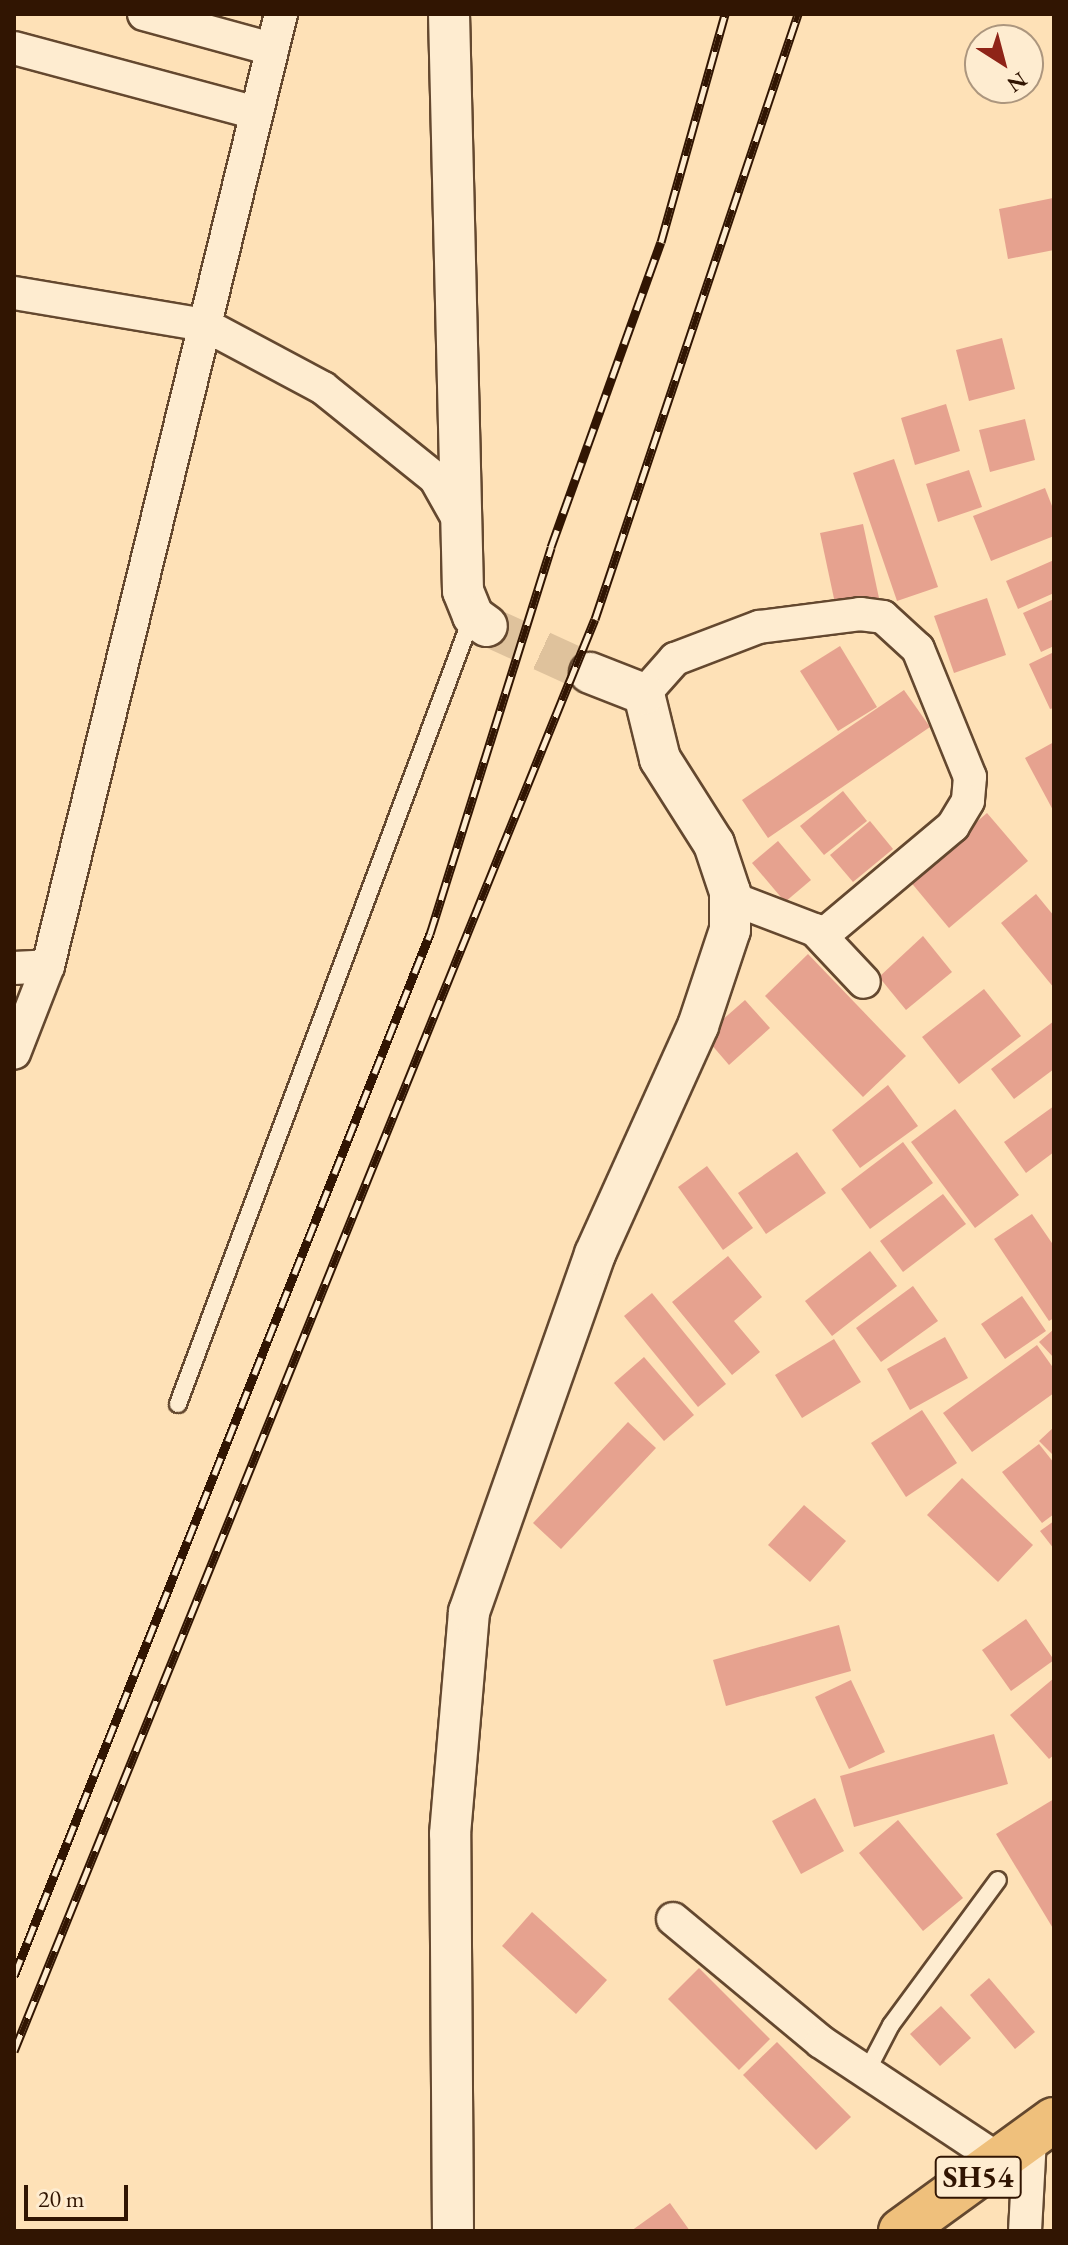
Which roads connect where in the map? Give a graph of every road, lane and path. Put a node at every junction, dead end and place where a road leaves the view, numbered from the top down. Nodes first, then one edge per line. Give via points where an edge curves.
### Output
1 (144, 14) edge
2 (281, 14) edge
3 (449, 14) edge
4 (14, 48) edge
5 (272, 49) junction
6 (256, 113) junction
7 (14, 293) edge
8 (205, 325) junction
9 (462, 526) junction
10 (480, 621) joint
11 (590, 673) tunnel mouth
12 (644, 694) junction
13 (731, 898) junction
14 (822, 936) junction
15 (48, 966) junction
16 (14, 968) edge
17 (864, 982) dead end
18 (14, 1053) edge
19 (178, 1404) dead end
20 (998, 1880) dead end
21 (673, 1919) dead end
22 (866, 2073) junction
23 (1028, 2140) edge
24 (453, 2231) edge
25 (901, 2231) edge
26 (1025, 2231) edge

1 - 5 street
2 - 5 street
3 - 9 street
4 - 6 street
5 - 6 street
6 - 8 street
7 - 8 street
8 - 9 street via 323,388 435,478
8 - 15 street
9 - 10 street via 463,591
10 - 19 lane
11 - 12 street
12 - 13 street via 660,759 714,844
12 - 14 street via 675,659 713,640 759,627 860,614 883,617 918,649 970,777 968,801 953,826
13 - 14 street via 801,922
13 - 24 street via 730,930 698,1026 595,1254 469,1612 450,1834
14 - 17 street
15 - 16 street
15 - 18 street
20 - 22 lane via 891,2025
21 - 22 street
22 - 23 street
23 - 25 main road, SH54
23 - 26 street

